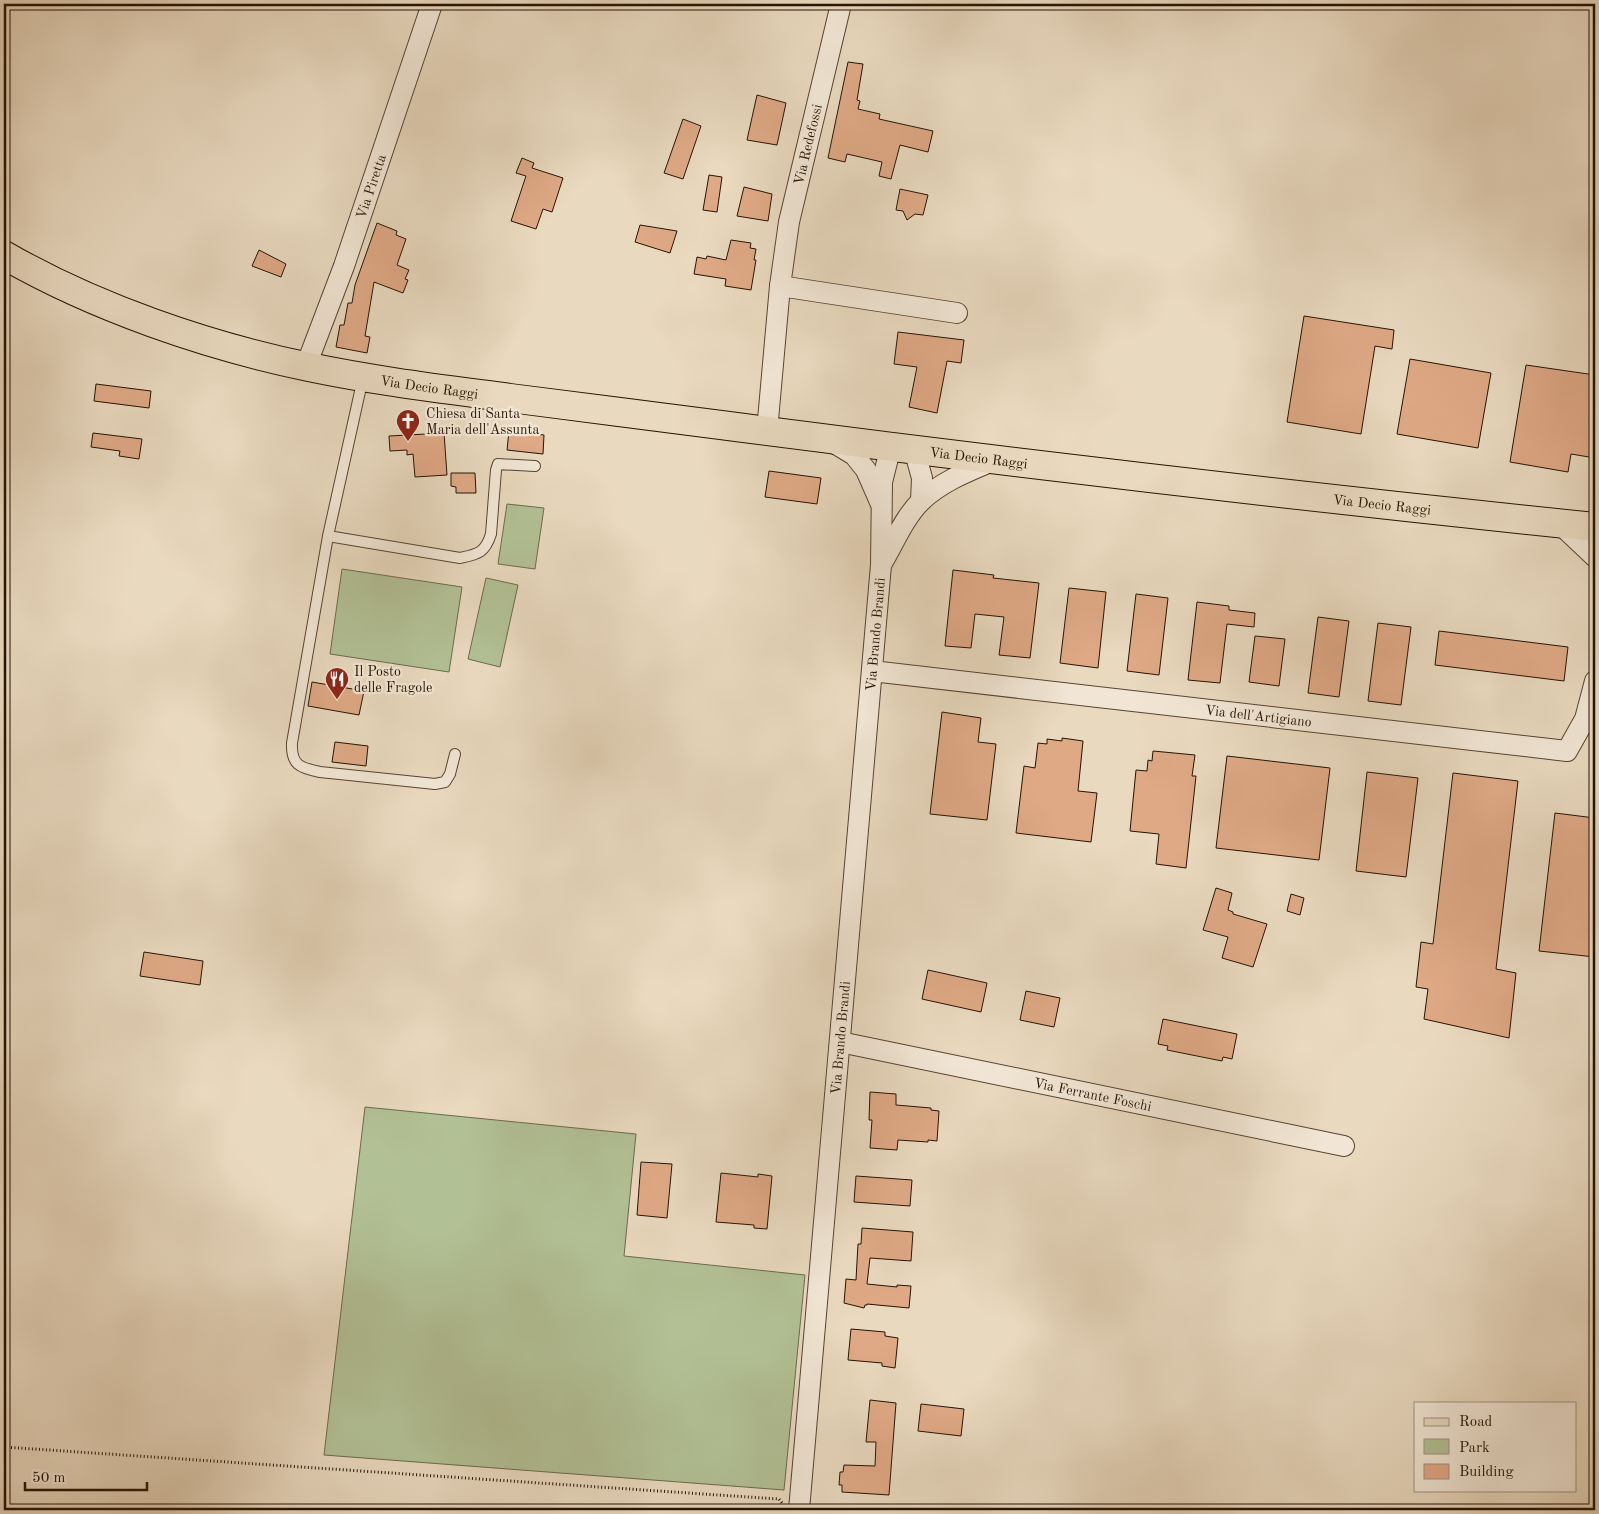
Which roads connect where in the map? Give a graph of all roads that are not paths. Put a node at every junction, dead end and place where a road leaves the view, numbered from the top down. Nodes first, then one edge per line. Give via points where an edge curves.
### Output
1 (432, 4) edge
2 (841, 4) edge
3 (4, 255) edge
4 (780, 286) junction
5 (957, 313) dead end
6 (306, 366) junction
7 (363, 377) junction
8 (767, 431) junction
9 (827, 438) junction
10 (903, 448) junction
11 (997, 459) junction
12 (535, 466) dead end
13 (921, 501) junction
14 (881, 505) junction
15 (1559, 523) junction
16 (1595, 527) edge
17 (328, 536) junction
18 (1595, 557) edge
19 (881, 565) junction
20 (872, 671) junction
21 (1595, 681) edge
22 (455, 754) dead end
23 (840, 1042) junction
24 (1344, 1146) dead end
25 (791, 1508) edge

1 - 6 street, Via Piretta via 344,266
2 - 4 street, Via Redefossi via 791,212
3 - 6 main road, Via Decio Raggi via 120,310 181,332
4 - 5 street
4 - 8 street, Via Redefossi
6 - 7 main road, Via Decio Raggi
7 - 8 main road, Via Decio Raggi
7 - 17 lane, Via Decio Raggi
8 - 9 main road, Via Decio Raggi
9 - 10 main road, Via Decio Raggi
9 - 14 street, Via Brando Brandi via 854,456 866,470
10 - 11 main road, Via Decio Raggi
10 - 13 street via 922,478
10 - 14 street, Via Brando Brandi via 884,470
11 - 13 street, Via Brando Brandi via 948,481
11 - 15 main road, Via Decio Raggi
12 - 17 lane via 498,464 488,544 475,555 460,558
13 - 19 street, Via Brando Brandi
14 - 19 street, Via Brando Brandi
15 - 16 main road, Via Decio Raggi
15 - 18 street
17 - 22 lane, Via Decio Raggi via 292,743 295,763 320,772 435,784 445,782
19 - 20 street, Via Brando Brandi
20 - 21 street, Via dell'Artigiano via 1567,751 1585,719
20 - 23 street, Via Brando Brandi
23 - 24 street, Via Ferrante Foschi
23 - 25 street, Via Brando Brandi

